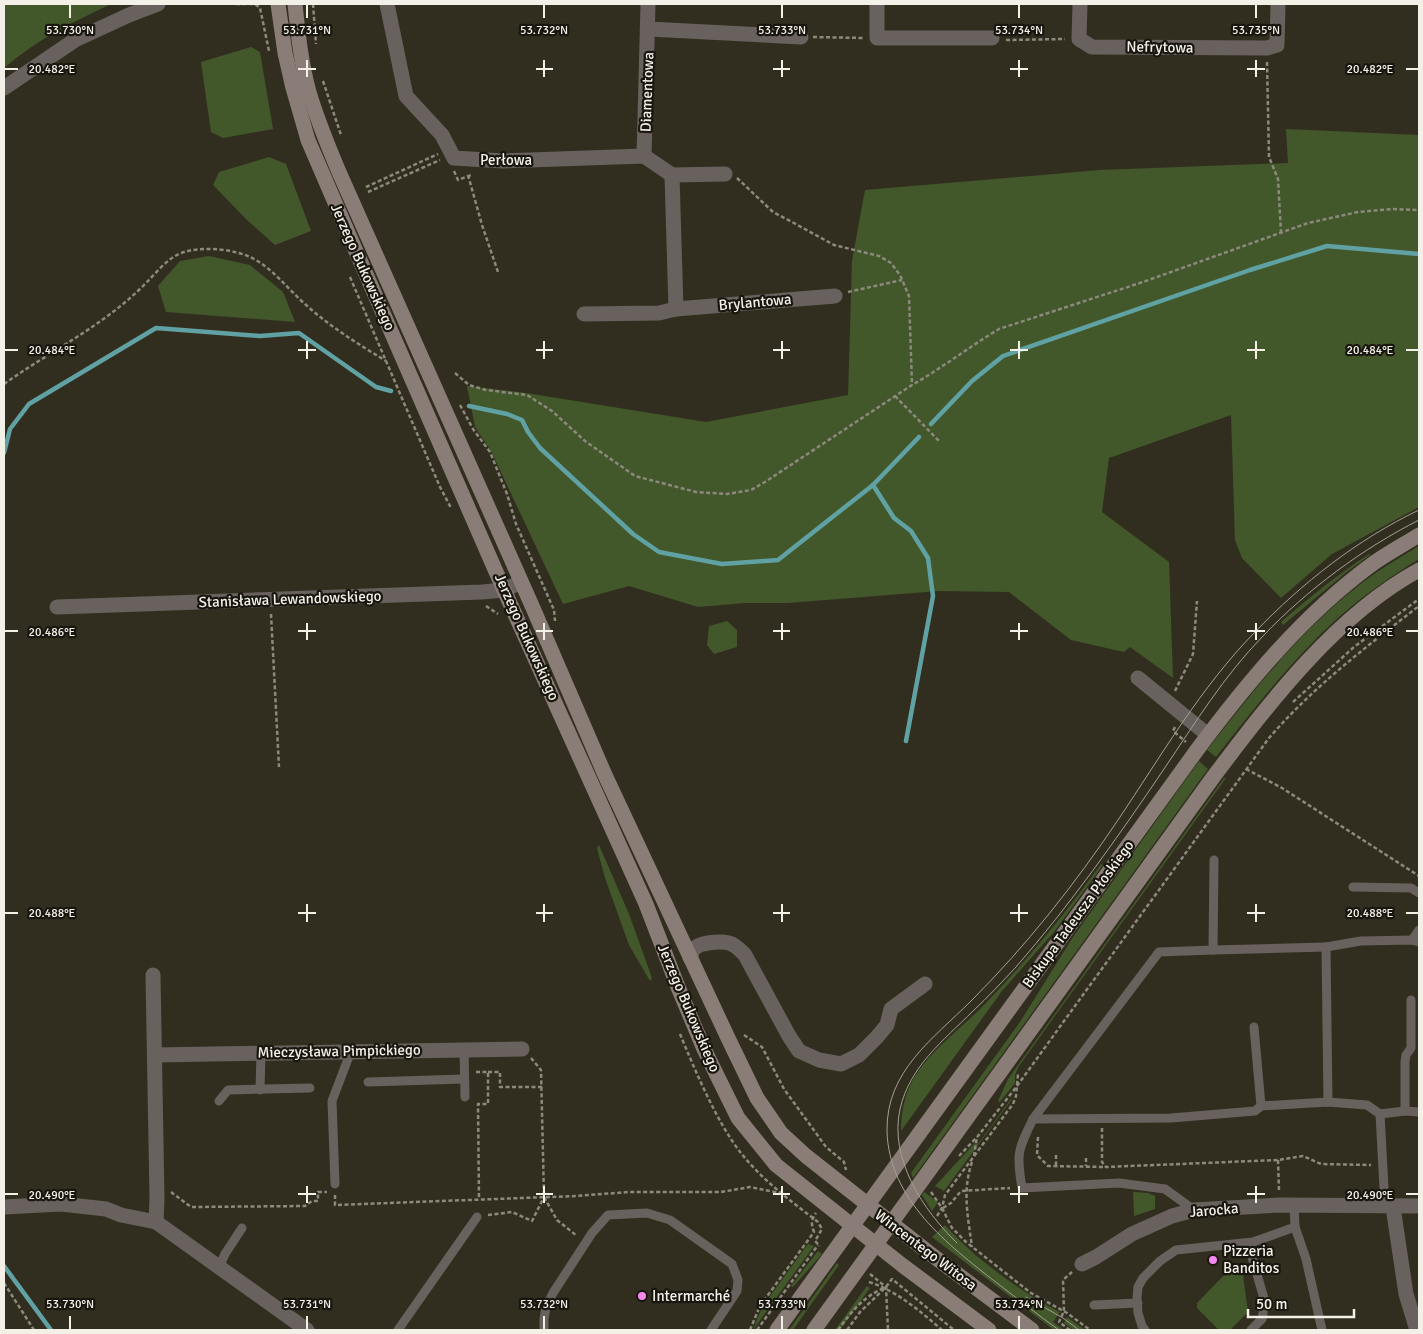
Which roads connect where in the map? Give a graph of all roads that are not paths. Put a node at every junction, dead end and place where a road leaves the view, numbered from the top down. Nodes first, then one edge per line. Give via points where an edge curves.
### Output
1 (158, 4) edge
2 (278, 4) edge
3 (295, 4) edge
4 (387, 4) edge
5 (648, 4) edge
6 (877, 4) edge
7 (1080, 4) edge
8 (1278, 4) edge
9 (649, 29) junction
10 (801, 37) road end
11 (992, 38) road end
12 (4, 88) edge
13 (644, 156) junction
14 (725, 174) road end
15 (672, 175) junction
16 (834, 296) road end
17 (676, 309) junction
18 (584, 314) dead end
19 (1419, 535) edge
20 (1419, 570) edge
21 (521, 582) junction
22 (504, 590) junction
23 (57, 607) dead end
24 (1138, 678) dead end
25 (1208, 736) junction
26 (1214, 860) dead end
27 (1354, 887) dead end
28 (1419, 893) edge
29 (1419, 930) edge
30 (1416, 941) edge
31 (1326, 947) junction
32 (1213, 950) junction
33 (690, 958) junction
34 (152, 975) dead end
35 (925, 984) dead end
36 (1411, 1000) dead end
37 (1254, 1027) dead end
38 (1415, 1046) edge
39 (464, 1049) junction
40 (522, 1049) road end
41 (351, 1051) junction
42 (261, 1053) junction
43 (155, 1055) junction
44 (464, 1076) junction
45 (368, 1082) dead end
46 (310, 1088) dead end
47 (260, 1090) junction
48 (465, 1097) dead end
49 (219, 1101) dead end
50 (1328, 1102) junction
51 (1261, 1106) junction
52 (1405, 1111) junction
53 (1419, 1112) edge
54 (1380, 1114) junction
55 (1036, 1119) junction
56 (334, 1184) dead end
57 (868, 1205) junction
58 (1294, 1205) junction
59 (1419, 1206) edge
60 (4, 1207) edge
61 (1389, 1207) junction
62 (1194, 1210) junction
63 (477, 1217) road end
64 (156, 1222) junction
65 (891, 1223) junction
66 (853, 1225) junction
67 (1295, 1227) junction
68 (242, 1228) dead end
69 (1248, 1242) junction
70 (876, 1244) junction
71 (1082, 1264) road end
72 (219, 1267) junction
73 (1138, 1304) junction
74 (1094, 1305) dead end
75 (307, 1330) edge
76 (398, 1330) edge
77 (544, 1330) edge
78 (711, 1330) edge
79 (777, 1330) edge
80 (814, 1330) edge
81 (989, 1330) edge
82 (1032, 1330) edge
83 (1145, 1330) edge
84 (1251, 1330) edge
85 (1322, 1330) edge
86 (1418, 1330) edge

1 - 12 street via 75,40
2 - 22 street, Jerzego Bukowskiego via 285,53 308,140
3 - 21 street, Jerzego Bukowskiego via 309,92 321,129
4 - 13 street, Perłowa via 406,96 442,135 454,158 503,160
5 - 9 street, Diamentowa
6 - 11 street via 877,38
7 - 8 street, Nefrytowa via 1079,39 1092,47 1272,47
9 - 10 street
9 - 13 street, Diamentowa
13 - 15 street
14 - 15 street
15 - 17 street
16 - 17 street, Brylantowa
17 - 18 street, Brylantowa via 659,313
19 - 25 street, Biskupa Tadeusza Płoskiego via 1372,564 1310,616 1256,674
20 - 65 street, Biskupa Tadeusza Płoskiego via 1380,595 1343,626 1279,692 1214,776
21 - 22 street, Stanisława Lewandowskiego
21 - 33 street, Jerzego Bukowskiego via 605,775
22 - 23 street, Stanisława Lewandowskiego
22 - 66 street, Jerzego Bukowskiego via 646,904 704,1049 738,1118 776,1165
24 - 25 street
25 - 57 street, Biskupa Tadeusza Płoskiego
26 - 32 lane
27 - 28 lane via 1411,888
29 - 30 lane
30 - 31 lane via 1361,941
31 - 32 lane
31 - 50 lane
32 - 55 lane via 1159,952
33 - 35 street via 696,948 715,942 737,947 762,975 799,1051 819,1060 841,1064 859,1055 878,1037 887,1025 892,1009
33 - 57 street, Jerzego Bukowskiego via 757,1098 781,1133
34 - 43 street
36 - 38 lane
37 - 51 lane
38 - 52 lane via 1404,1062
39 - 40 street, Mieczysława Pimpickiego
39 - 41 street, Mieczysława Pimpickiego
39 - 44 lane
41 - 42 street, Mieczysława Pimpickiego
41 - 56 lane via 332,1101
42 - 43 street, Mieczysława Pimpickiego
42 - 47 lane
43 - 64 street
44 - 45 lane
44 - 48 lane
46 - 47 lane
47 - 49 lane via 228,1090
50 - 51 lane
50 - 54 lane via 1366,1105
51 - 55 lane via 1255,1111 1172,1118
52 - 53 lane
52 - 54 lane
54 - 61 lane
55 - 62 lane via 1019,1146 1022,1188 1118,1183 1165,1189
57 - 65 street, Wincentego Witosa
57 - 66 street, Biskupa Tadeusza Płoskiego
58 - 61 street, Jarocka
58 - 62 street, Jarocka
58 - 67 lane
59 - 61 street, Jarocka
60 - 64 street via 70,1205 106,1209
61 - 86 street via 1406,1294
62 - 71 street, Jarocka via 1132,1234
63 - 76 lane
64 - 72 street
65 - 70 street, Biskupa Tadeusza Płoskiego
65 - 82 street, Wincentego Witosa
66 - 70 street, Wincentego Witosa
66 - 79 street, Biskupa Tadeusza Płoskiego
67 - 69 lane
67 - 85 lane via 1306,1259
68 - 72 lane
69 - 73 lane via 1176,1250 1143,1278 1138,1287
69 - 84 lane via 1265,1302 1262,1318
70 - 80 street, Biskupa Tadeusza Płoskiego
70 - 81 street, Wincentego Witosa
72 - 75 street
73 - 74 lane
73 - 83 lane
77 - 78 lane via 546,1307 553,1293 608,1215 647,1213 670,1220 732,1264 738,1290

